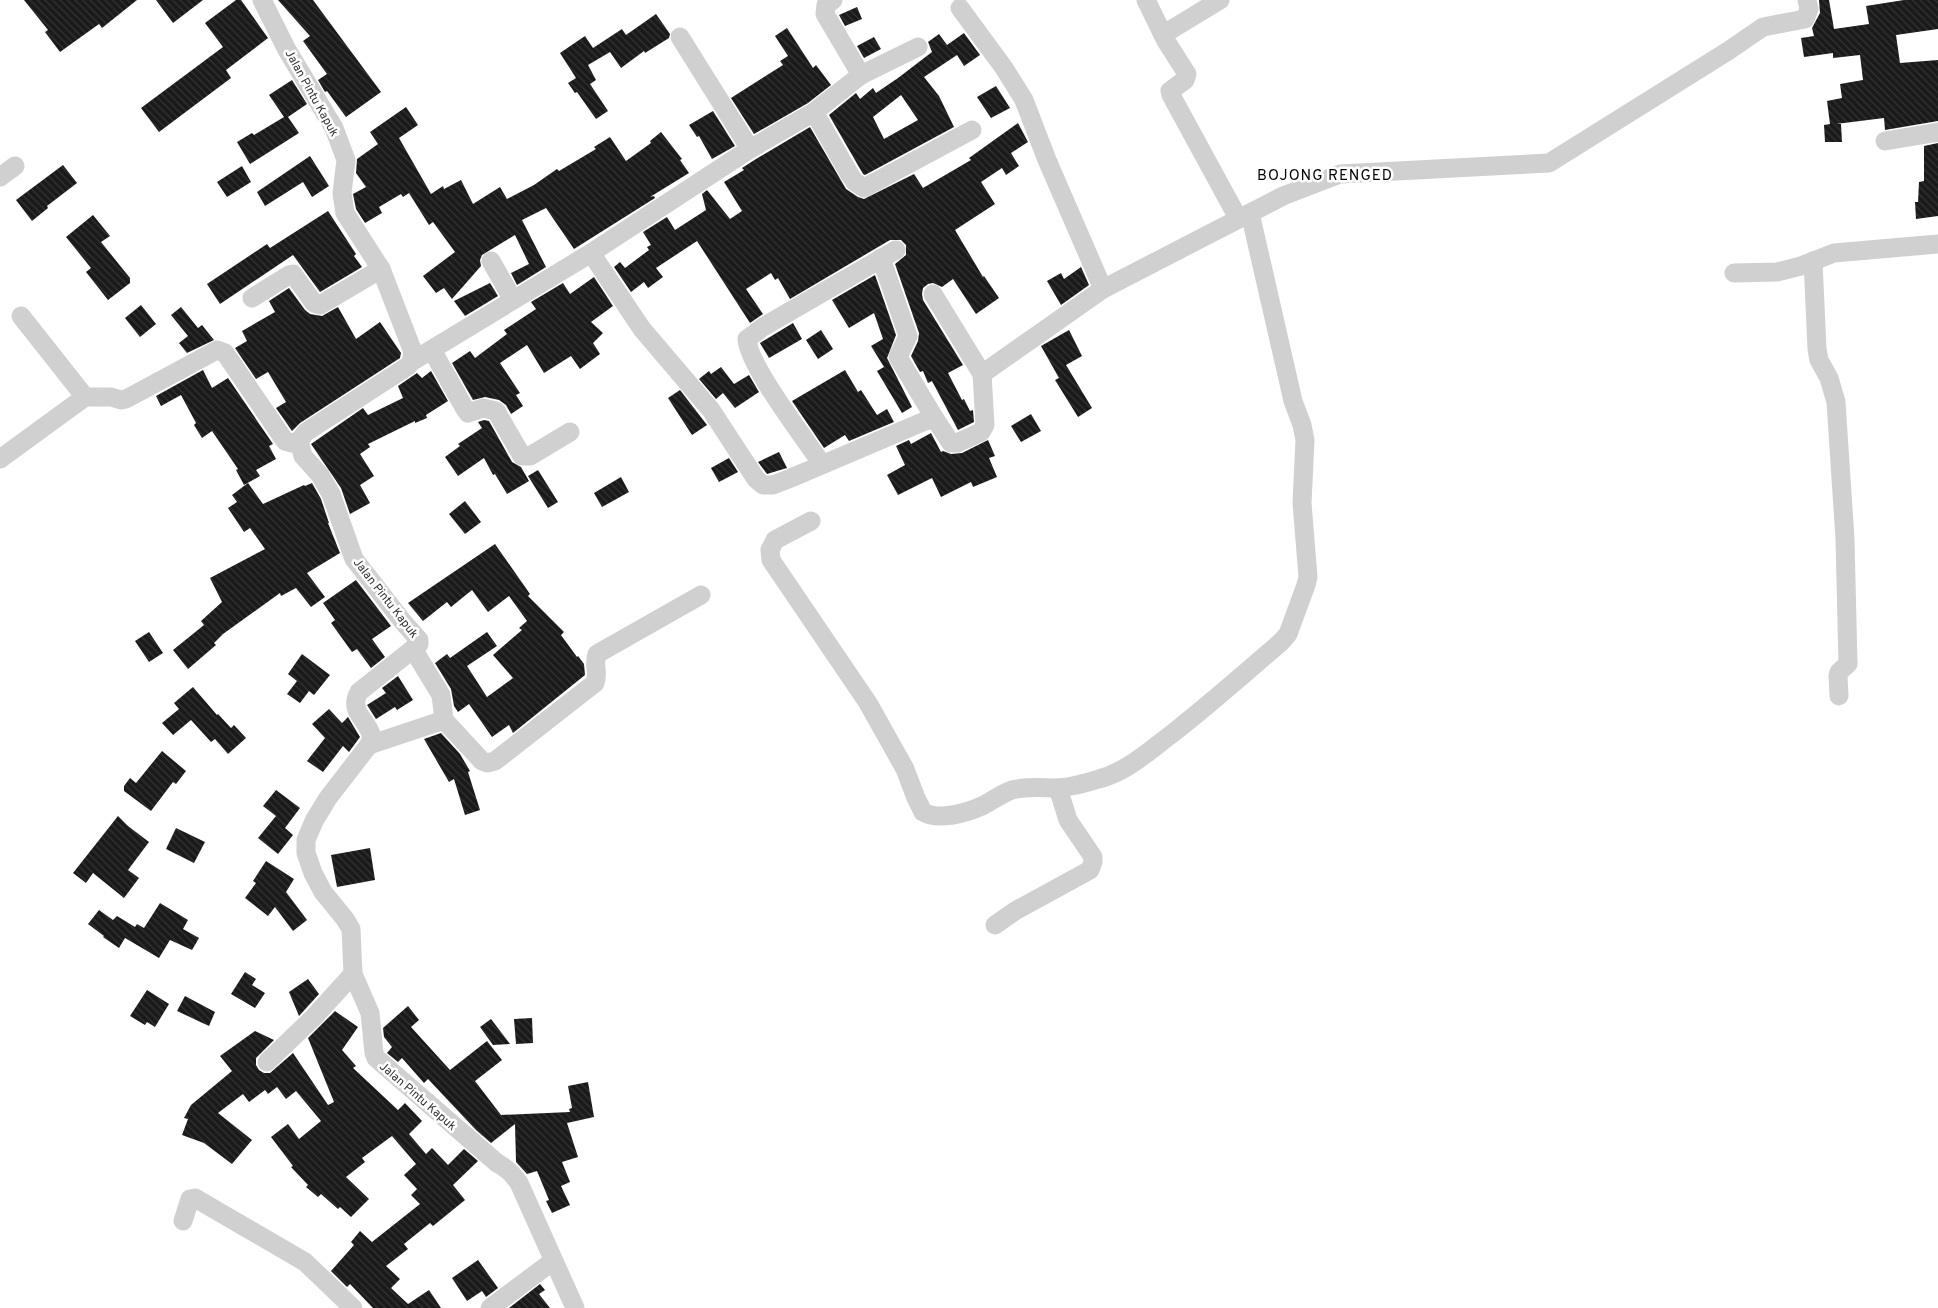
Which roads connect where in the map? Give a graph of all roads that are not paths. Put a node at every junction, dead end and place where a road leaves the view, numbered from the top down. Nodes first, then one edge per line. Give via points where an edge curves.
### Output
1 (262, 0) edge
2 (833, 0) edge
3 (1146, 0) edge
4 (1220, 0) edge
5 (1807, 0) edge
6 (960, 8) dead end
7 (1164, 34) junction
8 (680, 36) dead end
9 (918, 46) dead end
10 (861, 75) junction
11 (814, 112) junction
12 (972, 130) dead end
13 (1938, 132) edge
14 (1885, 141) dead end
15 (750, 148) junction
16 (1244, 215) junction
17 (1938, 244) edge
18 (590, 253) junction
19 (491, 260) dead end
20 (1814, 261) junction
21 (380, 269) junction
22 (1734, 273) dead end
23 (1103, 289) junction
24 (933, 294) dead end
25 (252, 298) dead end
26 (513, 300) junction
27 (21, 316) dead end
28 (432, 350) junction
29 (411, 362) junction
30 (982, 374) junction
31 (85, 397) junction
32 (935, 419) junction
33 (570, 432) dead end
34 (299, 441) junction
35 (0, 459) edge
36 (822, 464) junction
37 (811, 521) dead end
38 (701, 595) dead end
39 (413, 649) junction
40 (1839, 696) dead end
41 (444, 720) junction
42 (369, 745) junction
43 (1058, 788) junction
44 (994, 925) dead end
45 (353, 974) junction
46 (268, 1062) dead end
47 (183, 1221) dead end
48 (553, 1261) junction
49 (353, 1308) edge
50 (490, 1308) edge
51 (575, 1308) edge

1 - 21 street, Jalan Pintu Kapuk via 334,128 346,160 342,193 345,213
2 - 10 street via 826,5 826,14
3 - 7 street
4 - 7 street
5 - 16 street via 1805,19 1763,27 1548,164 1340,174 1298,189
6 - 23 street via 1024,100 1046,160
7 - 16 street via 1188,76 1170,91 1171,94
8 - 15 street
9 - 10 street
10 - 11 street
11 - 12 street via 850,175 864,188
11 - 15 street
13 - 14 street
15 - 18 street
16 - 23 street
16 - 43 street via 1305,440 1302,503 1306,586 1288,634 1197,714 1127,768 1100,779
17 - 20 street via 1834,252
18 - 26 street
18 - 36 street via 642,329 711,410 756,479 763,485 773,485
19 - 26 street
20 - 22 street via 1777,272
20 - 40 street via 1817,349 1836,402 1841,462 1848,664 1839,672
21 - 25 street via 320,305 314,303 296,276 291,274
21 - 29 street, Jalan Pintu Kapuk via 413,352
23 - 30 street
24 - 30 street
26 - 28 street
27 - 31 street
28 - 29 street
28 - 33 street via 468,413 483,408 496,411 522,456 530,456
29 - 34 street via 306,432
30 - 32 street via 986,417 981,432 951,443
31 - 34 street via 126,399 217,350 222,351 285,441
31 - 35 street
32 - 36 street
32 - 36 street via 898,357 908,336 888,254 747,339 764,378
34 - 39 street, Jalan Pintu Kapuk via 303,456 320,475 330,494 354,559 418,636 419,644
37 - 43 street via 775,540 770,550 771,560 868,703 905,769 923,812 951,814 984,805 998,795 1014,790
38 - 41 street via 597,654 594,662 598,676 595,683 495,761 487,763 482,760
39 - 41 street via 441,695
39 - 42 street, Jalan Pintu Kapuk via 359,692 355,700 372,737
41 - 42 street
42 - 45 street, Jalan Pintu Kapuk via 328,798 306,840 306,853 323,892 351,929
43 - 44 street via 1068,820 1093,857 1093,866
45 - 46 street
45 - 48 street, Jalan Pintu Kapuk via 370,1013 378,1062 514,1175
47 - 49 street via 190,1199 195,1198 305,1262
48 - 50 street
48 - 51 street, Jalan Pintu Kapuk

